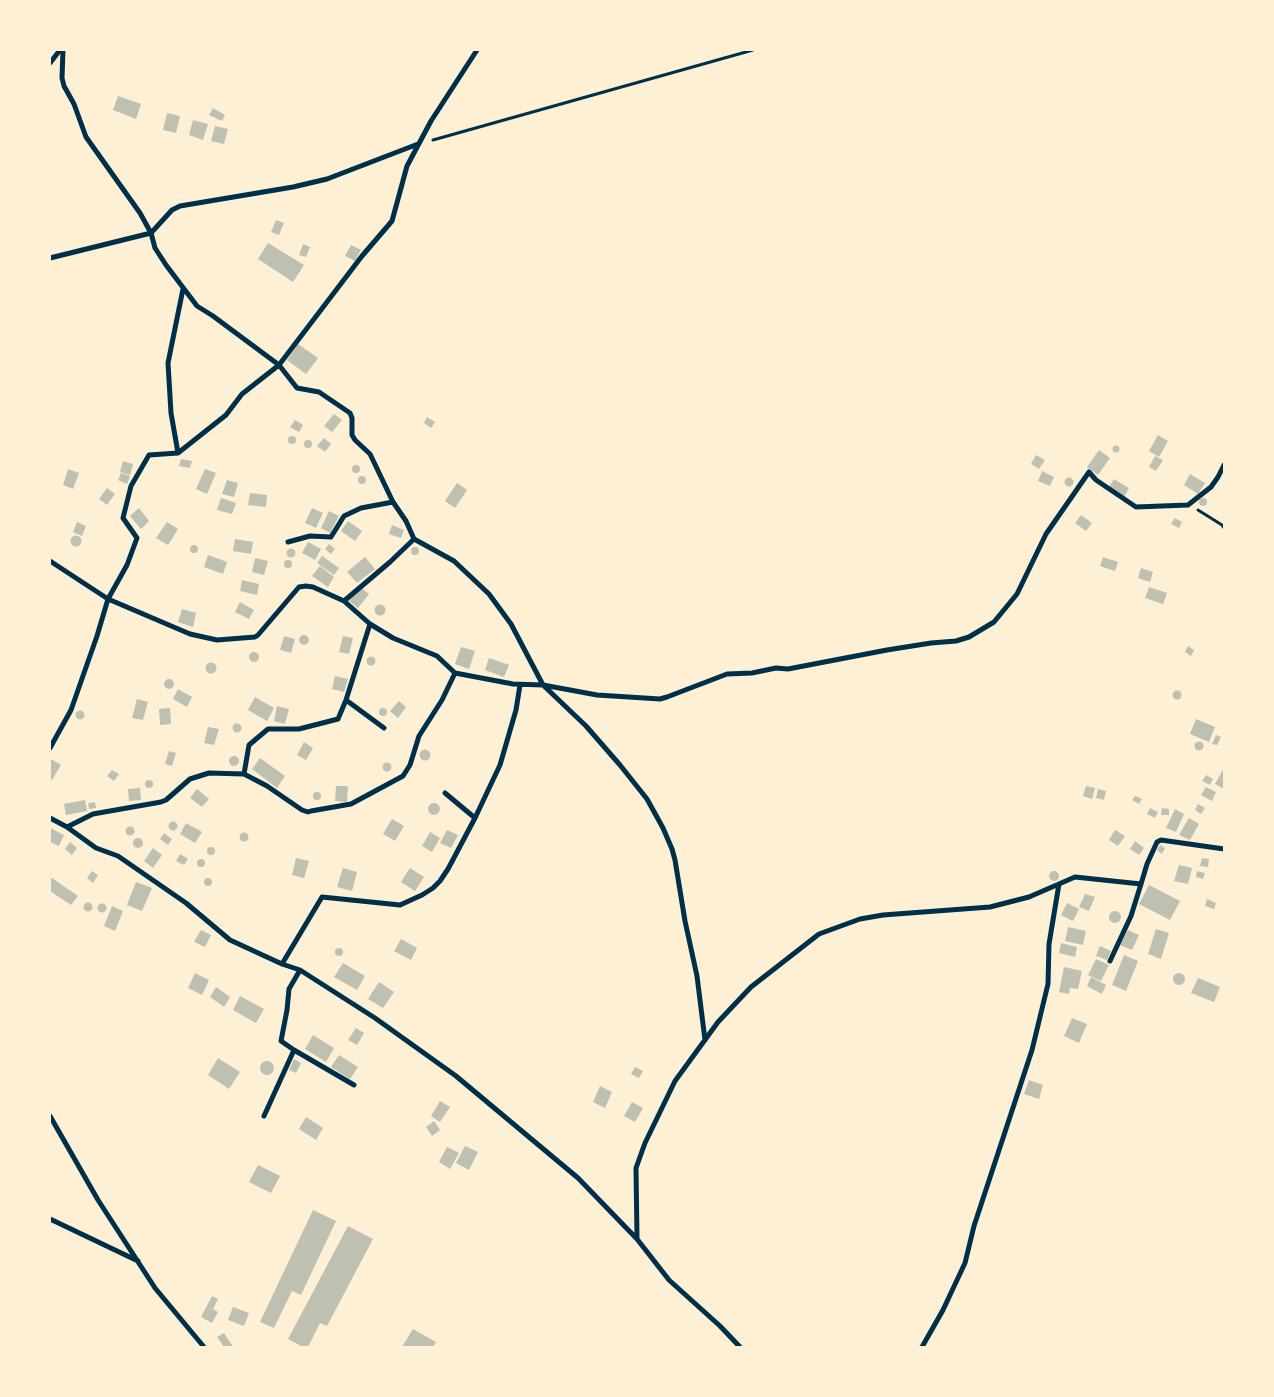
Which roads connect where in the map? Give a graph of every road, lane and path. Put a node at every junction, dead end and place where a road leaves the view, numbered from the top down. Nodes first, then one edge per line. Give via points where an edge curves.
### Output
1 (62, 50) edge
2 (477, 50) edge
3 (753, 50) edge
4 (50, 63) edge
5 (419, 144) junction
6 (151, 233) junction
7 (50, 258) edge
8 (184, 289) junction
9 (279, 365) junction
10 (178, 453) junction
11 (1224, 465) edge
12 (393, 502) junction
13 (1188, 504) junction
14 (1224, 528) edge
15 (414, 539) junction
16 (288, 542) dead end
17 (50, 561) edge
18 (108, 599) junction
19 (344, 601) junction
20 (370, 624) junction
21 (455, 673) junction
22 (520, 684) junction
23 (543, 686) junction
24 (346, 700) junction
25 (384, 728) dead end
26 (50, 748) edge
27 (244, 774) junction
28 (445, 793) dead end
29 (50, 818) edge
30 (475, 818) junction
31 (67, 827) junction
32 (1224, 849) edge
33 (1059, 884) junction
34 (1141, 884) junction
35 (1110, 961) dead end
36 (282, 964) junction
37 (300, 970) junction
38 (705, 1040) junction
39 (294, 1050) junction
40 (354, 1085) dead end
41 (50, 1116) edge
42 (264, 1116) dead end
43 (50, 1220) edge
44 (637, 1239) junction
45 (138, 1261) junction
46 (204, 1347) edge
47 (740, 1347) edge
48 (922, 1347) edge

1 - 4 street
1 - 6 street via 64,86 86,137
2 - 5 street
3 - 5 path
5 - 6 street via 327,179 180,206 172,210
5 - 9 street via 406,166 390,224
6 - 7 street
6 - 8 street via 155,248
8 - 9 street via 197,306
8 - 10 street via 168,363 171,413
9 - 10 street via 242,394 226,415
9 - 12 street via 297,388 319,392 350,413 352,435 370,454
10 - 18 street via 149,455 132,486 123,518 136,538 127,565
11 - 13 street via 1211,486
12 - 15 street
12 - 16 street via 361,508 344,516 331,536 310,536
13 - 14 path
13 - 23 street via 1136,507 1089,472 1046,534 1017,594 1001,615 989,626 956,641 788,669 727,674 667,698 597,695
15 - 19 street
15 - 23 street via 454,561 489,594 510,624
17 - 18 street
18 - 19 street via 187,634 221,640 258,635 299,587 313,587
18 - 26 street via 71,710
19 - 20 street
20 - 21 street via 392,638 437,656
20 - 24 street
21 - 22 street
21 - 27 street via 419,736 403,776 351,804 308,812
22 - 23 street
22 - 30 street via 500,765
23 - 38 street via 586,726 620,765 647,799 663,828 675,860 697,976
24 - 25 street
24 - 27 street via 338,719 299,729 268,729 249,745
27 - 31 street via 209,773 190,779 161,802 93,814
28 - 30 street
29 - 31 street
30 - 36 street via 448,869 433,888 400,904 322,897
31 - 36 street via 96,848 118,856 186,903 230,940
32 - 34 street via 1160,840
33 - 34 street via 1075,877
33 - 38 street via 1029,897 990,906 883,915 823,932 754,983
33 - 48 street via 1049,944 1048,984 1032,1050 974,1226 965,1263
34 - 35 street
36 - 37 street
37 - 39 street via 288,989 281,1041
37 - 44 street via 376,1018 456,1076 578,1178
38 - 44 street via 675,1081 636,1168
39 - 40 street
39 - 42 street
41 - 45 street via 98,1200
43 - 45 street
44 - 47 street via 669,1280
45 - 46 street via 155,1288

